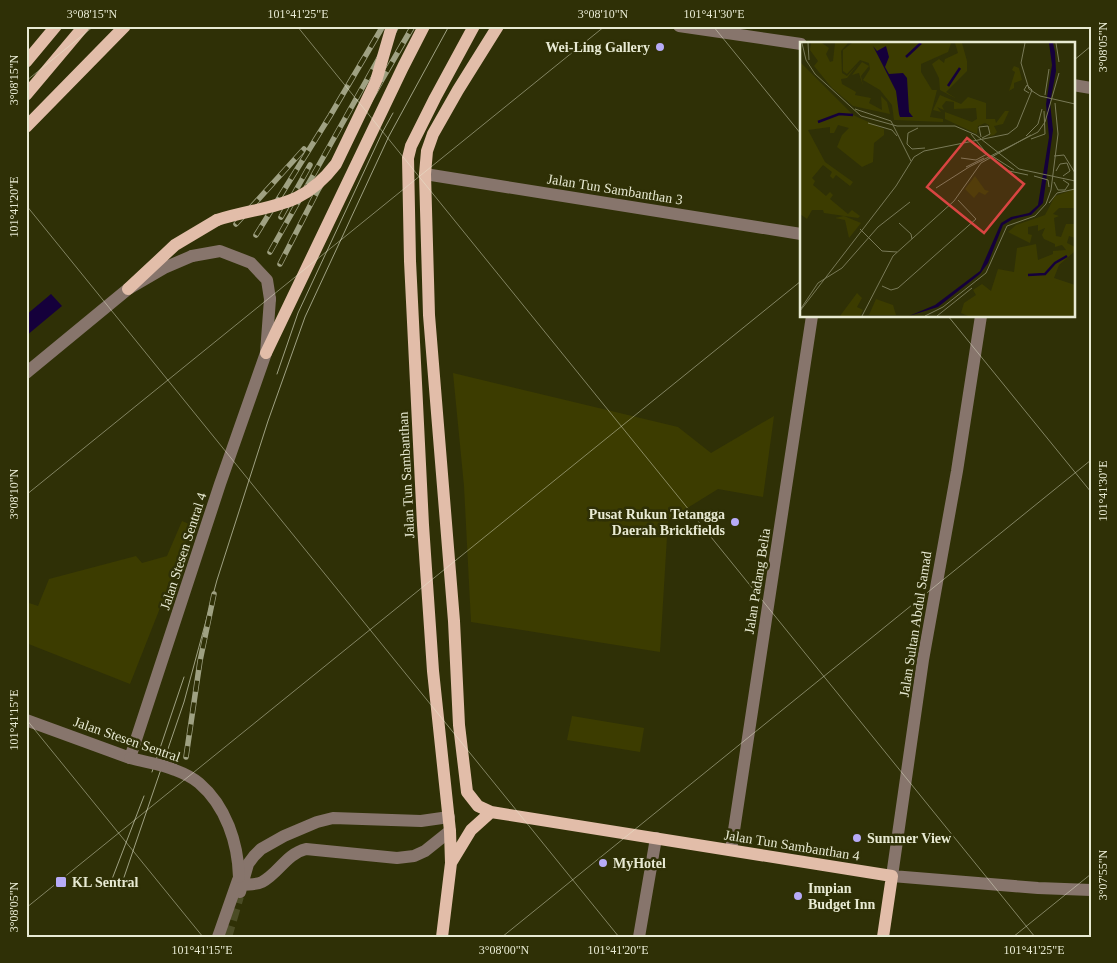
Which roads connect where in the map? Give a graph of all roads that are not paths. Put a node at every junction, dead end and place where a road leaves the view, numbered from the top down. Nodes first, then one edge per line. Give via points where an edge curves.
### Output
1 (56, 26) edge
2 (84, 26) edge
3 (125, 26) edge
4 (392, 26) edge
5 (424, 26) edge
6 (474, 26) edge
7 (498, 26) edge
8 (679, 26) edge
9 (800, 44) edge
10 (26, 62) edge
11 (1074, 85) edge
12 (1091, 88) edge
13 (26, 95) edge
14 (26, 127) edge
15 (425, 174) junction
16 (800, 234) edge
17 (128, 289) junction
18 (812, 318) edge
19 (981, 318) edge
20 (266, 353) junction
21 (26, 373) edge
22 (26, 720) edge
23 (130, 758) junction
24 (491, 812) junction
25 (449, 818) junction
26 (450, 831) junction
27 (656, 838) junction
28 (731, 850) junction
29 (451, 863) junction
30 (892, 876) junction
31 (240, 884) junction
32 (1091, 890) edge
33 (218, 937) edge
34 (442, 937) edge
35 (639, 937) edge
36 (883, 937) edge

1 - 10 main road
2 - 13 main road
3 - 14 main road
4 - 17 main road, bridge via 376,81 328,175 303,195 284,204 217,220 190,234
5 - 20 main road
6 - 25 main road, Jalan Tun Sambanthan via 434,98 408,158 423,525 433,671
7 - 15 main road via 433,134 426,156
8 - 9 street
11 - 12 street
15 - 16 street, Jalan Tun Sambanthan 3
15 - 24 main road via 428,315 460,733 467,792 478,806
17 - 20 street, Jalan Stesen Sentral 4, bridge via 192,256 220,251 250,263 267,280 270,299
17 - 21 street
18 - 28 street, Jalan Padang Belia
19 - 30 street, Jalan Sultan Abdul Samad via 923,660
20 - 23 street, Jalan Stesen Sentral 4
22 - 23 street, Jalan Stesen Sentral
23 - 31 street, Jalan Stesen Sentral, bridge via 173,769 198,782 217,804 229,825 238,857
24 - 27 main road, Jalan Tun Sambanthan 4
24 - 29 main road via 471,830
25 - 26 main road, Jalan Tun Sambanthan
25 - 31 street via 421,821 325,819 302,827 261,849 248,864
26 - 29 main road, Jalan Tun Sambanthan
26 - 31 street via 424,852 397,858 306,849 290,855 263,881
27 - 28 main road, Jalan Tun Sambanthan 4
27 - 35 street
28 - 30 main road, Jalan Tun Sambanthan 4
29 - 34 main road, Jalan Tun Sambanthan
30 - 32 street, Jalan Tun Sambanthan 4
30 - 36 main road, Jalan Sultan Abdul Samad
31 - 33 street, Jalan Stesen Sentral

